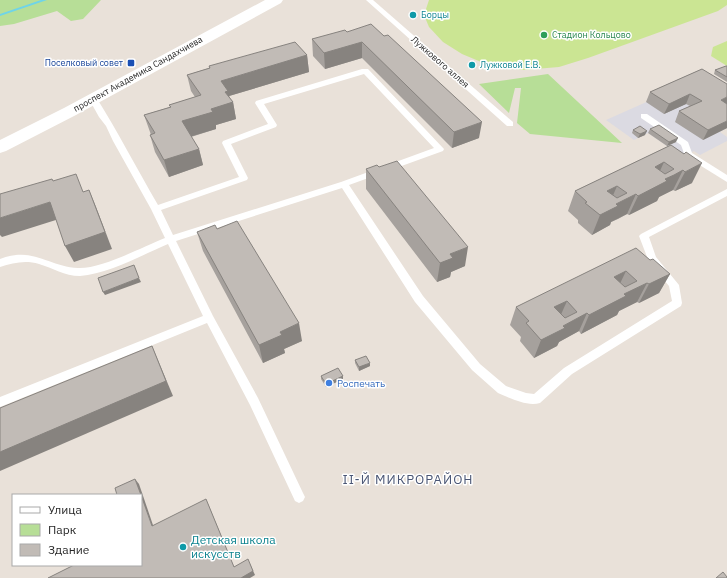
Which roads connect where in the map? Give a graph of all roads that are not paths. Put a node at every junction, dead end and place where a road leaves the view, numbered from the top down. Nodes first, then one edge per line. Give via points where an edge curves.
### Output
1 (276, 0) edge
2 (369, 0) edge
3 (92, 99) junction
4 (644, 116) dead end
5 (510, 124) dead end
6 (0, 147) edge
7 (727, 180) edge
8 (344, 184) junction
9 (727, 192) edge
10 (156, 209) junction
11 (171, 239) junction
12 (0, 263) edge
13 (209, 318) junction
14 (0, 402) edge
15 (299, 497) dead end

1 - 3 main road, проспект Академика Сандахчиева
2 - 5 lane, Лужкового аллея
3 - 6 main road, проспект Академика Сандахчиева
3 - 10 lane via 110,125
4 - 7 lane via 685,144 688,154
8 - 9 lane via 419,298 476,367 502,390 536,399 568,371 677,303 674,285 652,259 644,236
8 - 10 lane via 440,149 365,71 259,104 273,126 226,143 244,178
8 - 11 lane
10 - 11 lane
11 - 12 lane via 104,267 80,272 66,271 31,259 10,259
11 - 13 lane
13 - 14 lane
13 - 15 lane via 254,402

